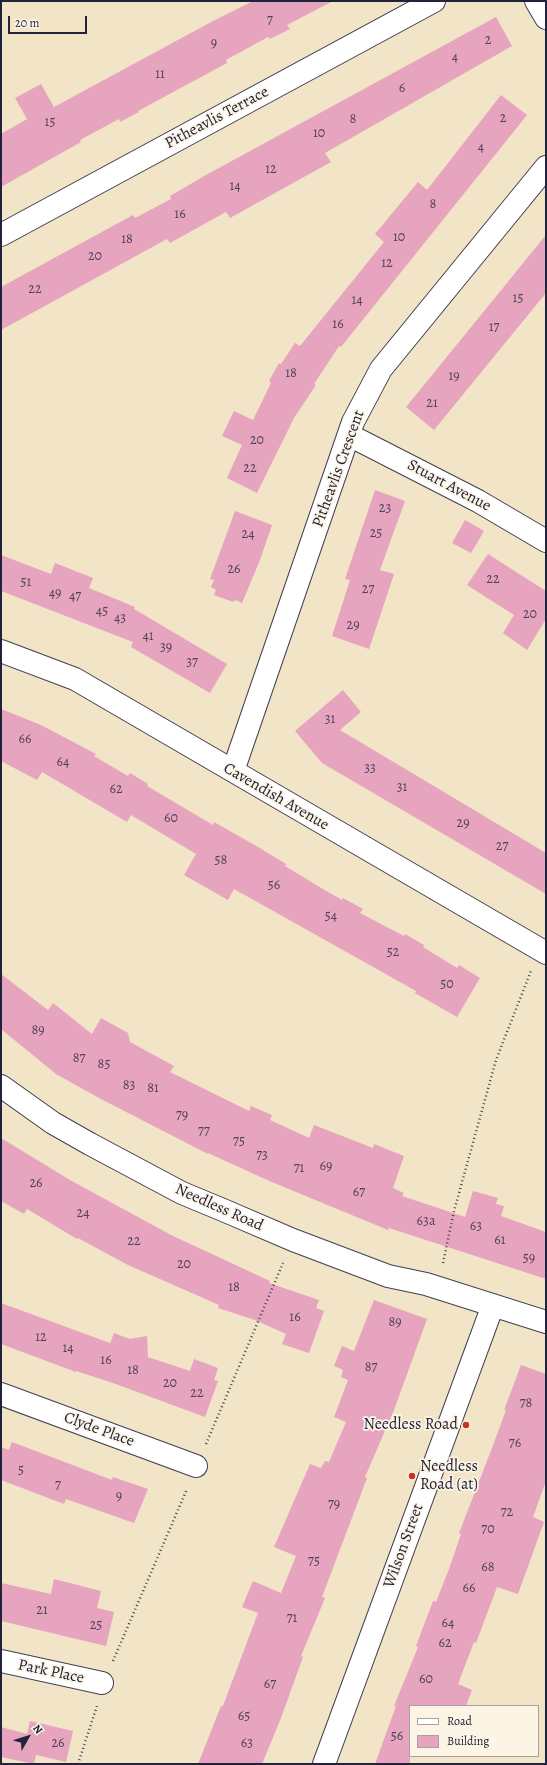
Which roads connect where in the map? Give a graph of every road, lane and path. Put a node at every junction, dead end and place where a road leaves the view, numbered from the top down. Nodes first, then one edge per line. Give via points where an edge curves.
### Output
1 (434, 1) edge
2 (536, 1) edge
3 (546, 18) edge
4 (546, 167) edge
5 (1, 235) edge
6 (349, 434) junction
7 (546, 541) edge
8 (1, 651) edge
9 (233, 771) junction
10 (542, 952) edge
11 (1, 1086) edge
12 (293, 1240) junction
13 (437, 1288) junction
14 (493, 1305) junction
15 (546, 1322) edge
16 (1, 1394) edge
17 (196, 1466) junction
18 (1, 1661) edge
19 (102, 1683) junction
20 (78, 1764) edge
21 (324, 1764) edge

1 - 5 street, Pitheavlis Terrace
2 - 3 street
4 - 6 street, Pitheavlis Crescent via 381,370
6 - 7 street, Stuart Avenue via 478,501
6 - 9 street, Pitheavlis Crescent
8 - 9 street, Cavendish Avenue via 75,679
9 - 10 street, Cavendish Avenue
10 - 13 path via 496,1060 454,1211
11 - 12 street, Needless Road via 53,1123 90,1144 182,1192
12 - 13 street, Needless Road via 388,1276
12 - 17 path
13 - 14 street, Needless Road
14 - 15 street, Needless Road
14 - 21 street, Wilson Street
16 - 17 street, Clyde Place
17 - 19 path via 114,1661
18 - 19 street, Park Place
19 - 20 path via 101,1696

